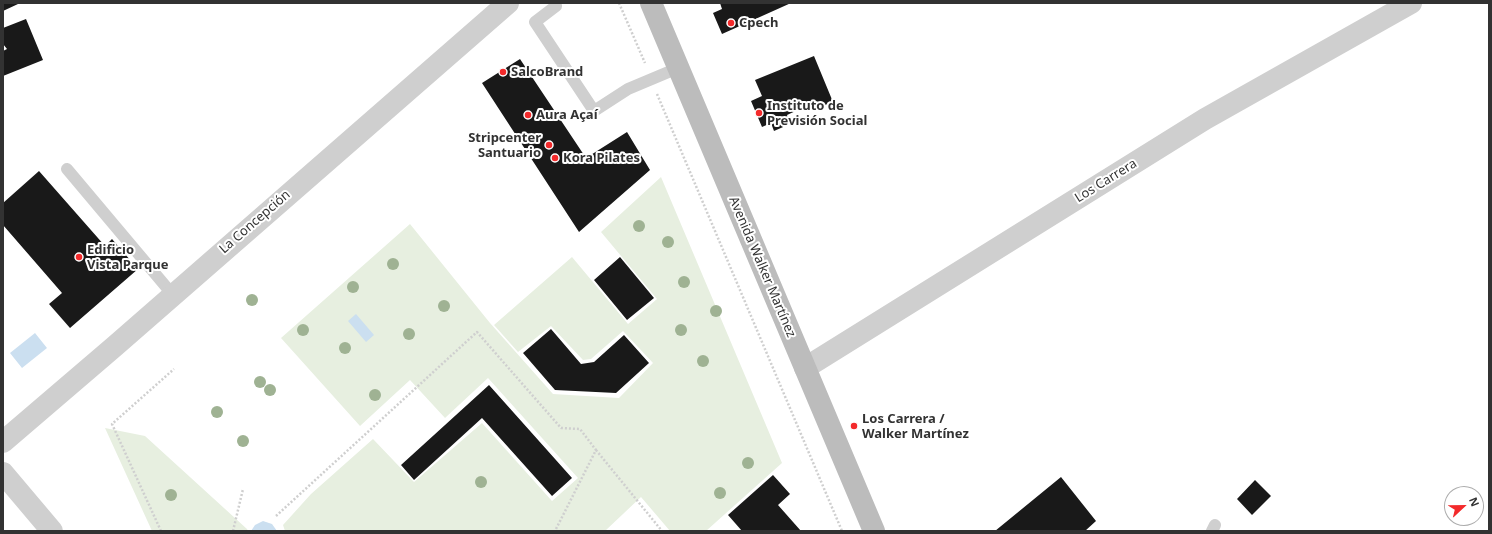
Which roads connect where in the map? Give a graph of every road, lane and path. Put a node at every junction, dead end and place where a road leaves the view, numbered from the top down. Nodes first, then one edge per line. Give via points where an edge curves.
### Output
1 (508, 3) edge
2 (554, 3) edge
3 (619, 3) edge
4 (651, 3) edge
5 (1411, 3) edge
6 (678, 68) junction
7 (652, 80) junction
8 (67, 169) dead end
9 (173, 295) junction
10 (805, 368) junction
11 (174, 369) dead end
12 (3, 442) edge
13 (596, 450) junction
14 (3, 473) edge
15 (243, 489) dead end
16 (276, 516) dead end
17 (52, 531) edge
18 (161, 531) edge
19 (232, 531) edge
20 (555, 531) edge
21 (662, 531) edge
22 (842, 531) edge
23 (874, 531) edge

1 - 9 street, La Concepción
2 - 7 lane via 556,6 535,22 594,111 628,90
3 - 7 path
4 - 6 main road, Avenida Walker Martínez
5 - 10 street, Los Carrera via 1205,119
6 - 7 lane
6 - 10 main road, Avenida Walker Martínez
7 - 22 path
8 - 9 lane
9 - 12 street, La Concepción
10 - 23 main road, Avenida Walker Martínez
11 - 18 path via 112,424
13 - 16 path via 580,429 561,428 477,332
13 - 20 path
13 - 21 path
14 - 17 street
15 - 19 path

